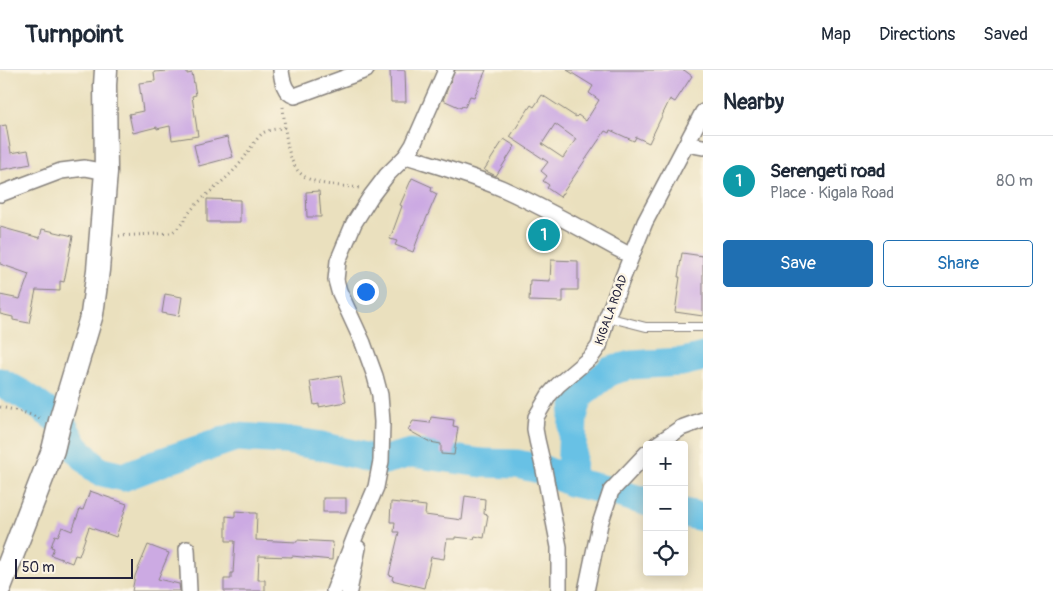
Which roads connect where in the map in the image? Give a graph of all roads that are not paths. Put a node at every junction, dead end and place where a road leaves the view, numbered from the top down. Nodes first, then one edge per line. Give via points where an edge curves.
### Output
1 (106, 70) edge
2 (281, 70) edge
3 (366, 70) edge
4 (446, 70) edge
5 (703, 112) edge
6 (687, 144) junction
7 (703, 147) edge
8 (406, 156) junction
9 (106, 172) junction
10 (0, 194) edge
11 (631, 256) junction
12 (607, 317) junction
13 (703, 327) edge
14 (703, 420) edge
15 (662, 441) edge
16 (643, 458) edge
17 (376, 487) junction
18 (187, 549) dead end
19 (0, 587) edge
20 (189, 591) edge
21 (334, 591) edge
22 (349, 591) edge
23 (559, 591) edge
24 (586, 591) edge

1 - 9 street
2 - 3 street via 286,89 295,96
4 - 8 street
5 - 6 street, KIGALA ROAD
6 - 7 street
6 - 11 street, KIGALA ROAD
8 - 11 street via 469,176 531,202
8 - 17 street via 386,175 354,223 338,261 336,280 363,343 380,395 381,461
9 - 10 street via 85,168 61,171
9 - 19 street via 92,314 53,450
11 - 12 street, KIGALA ROAD
12 - 13 lane via 646,328
12 - 23 street, KIGALA ROAD via 599,346 549,395 536,417 536,435 559,547
14 - 15 street via 681,428
16 - 24 street via 611,491 600,524
17 - 21 street
17 - 22 street via 363,526
18 - 20 street

